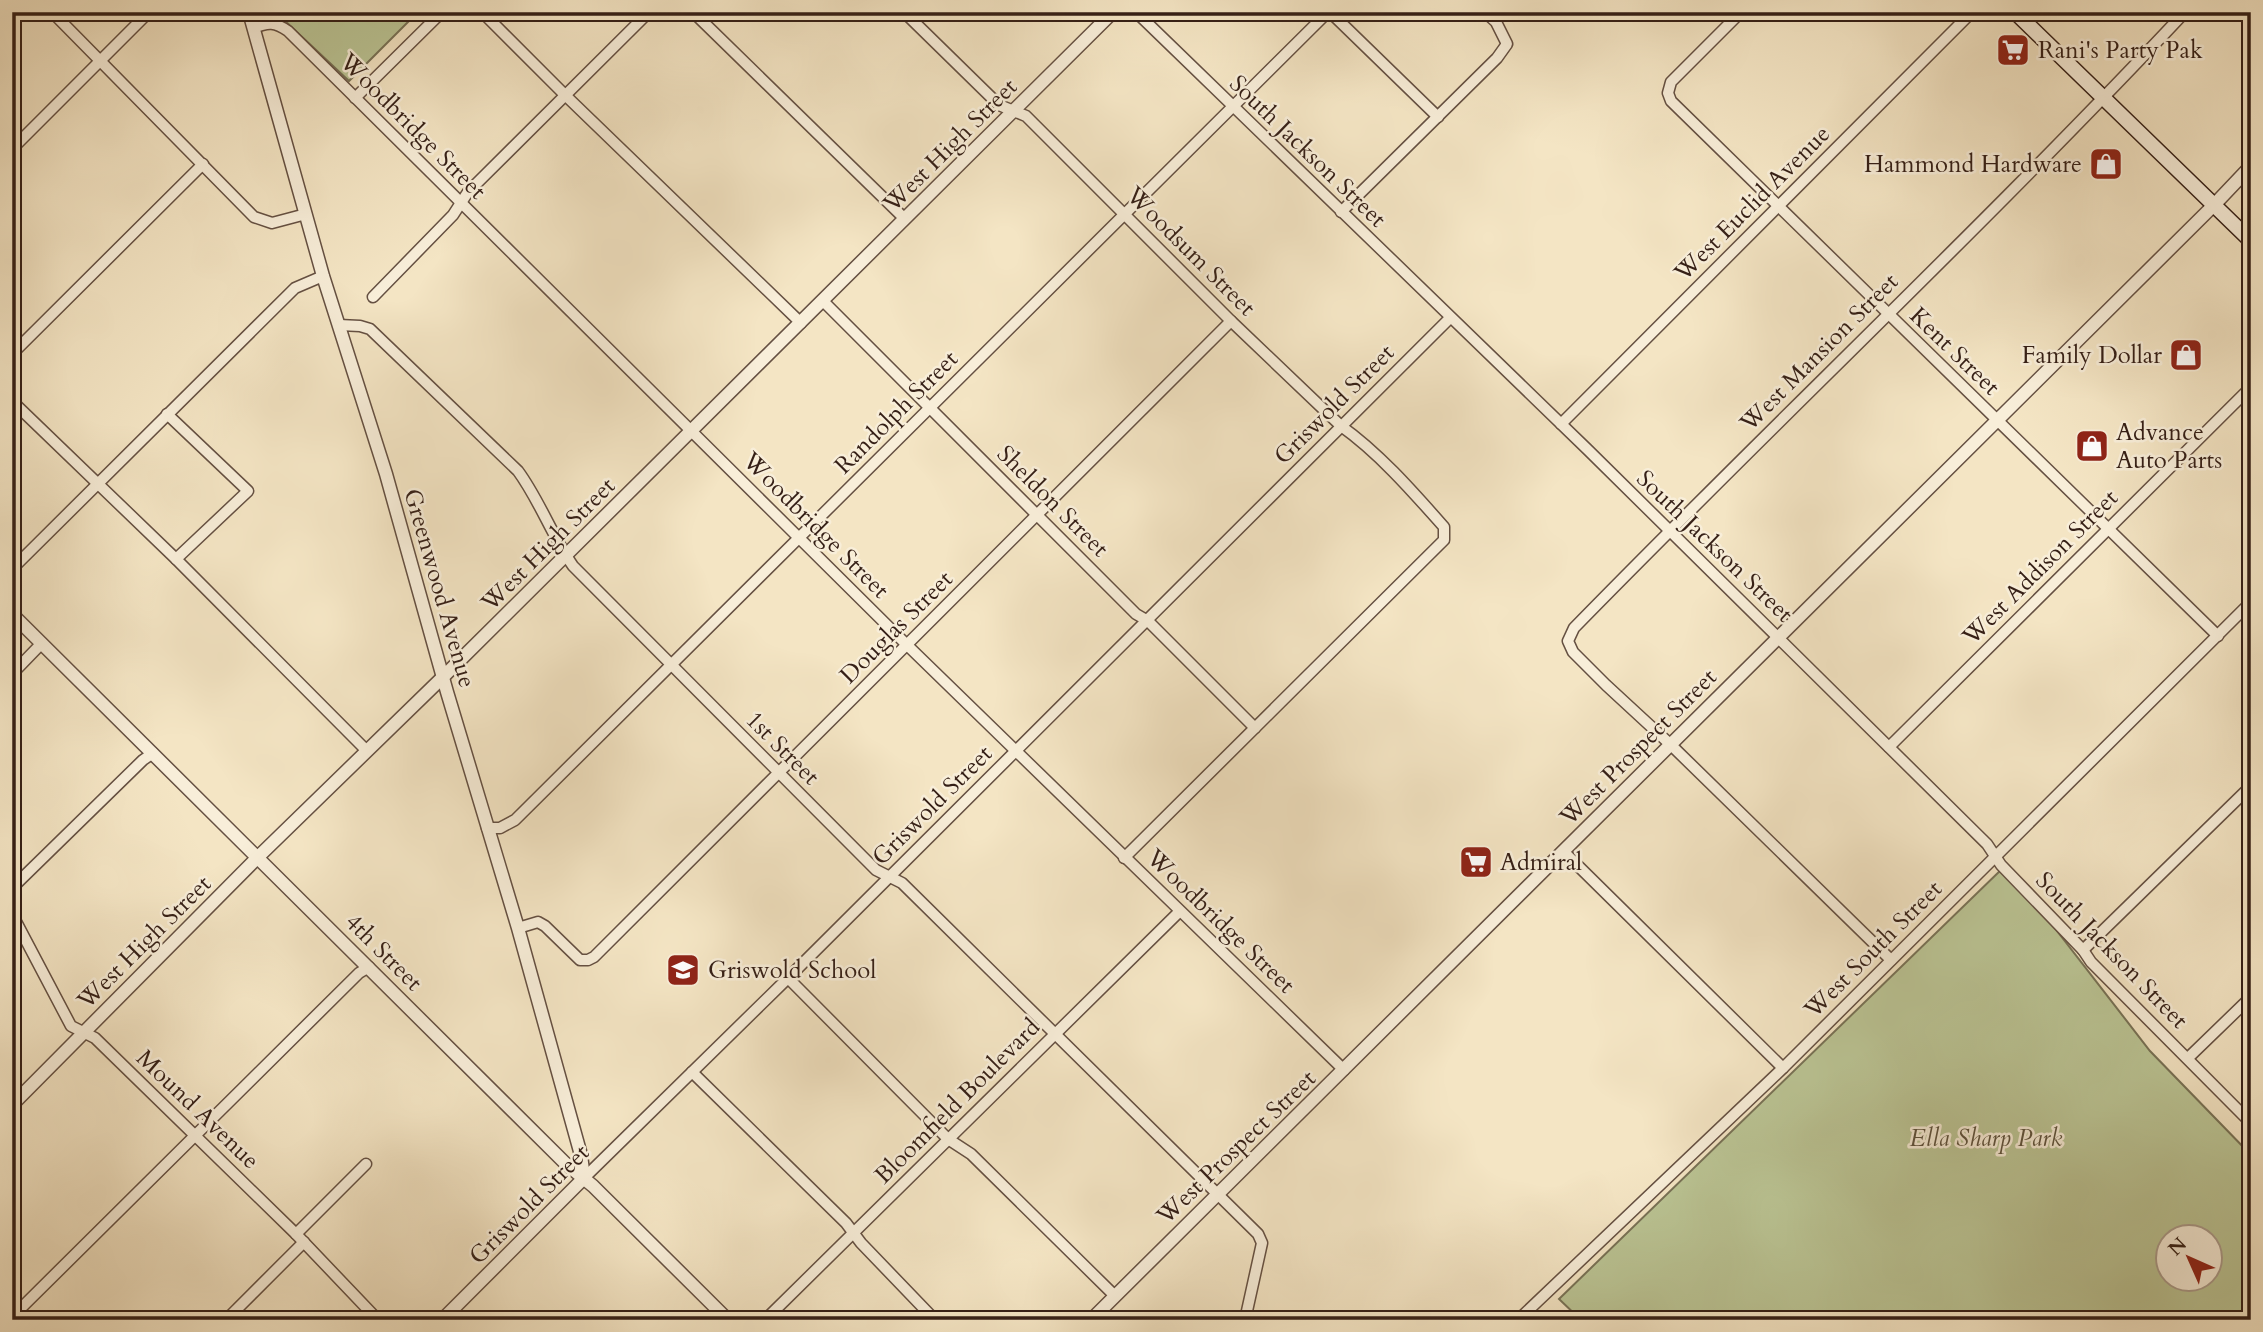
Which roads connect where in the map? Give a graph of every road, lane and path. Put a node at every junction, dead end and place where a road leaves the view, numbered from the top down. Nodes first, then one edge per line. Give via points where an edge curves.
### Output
1 (52, 12) edge
2 (149, 12) edge
3 (249, 12) edge
4 (442, 12) edge
5 (482, 12) edge
6 (649, 12) edge
7 (694, 12) edge
8 (904, 12) edge
9 (1113, 12) edge
10 (1136, 12) edge
11 (1329, 12) edge
12 (1485, 12) edge
13 (1741, 12) edge
14 (1972, 12) edge
15 (2015, 12) edge
16 (2185, 12) edge
17 (254, 28) junction
18 (100, 61) junction
19 (565, 95) junction
20 (355, 98) junction
21 (2105, 98) junction
22 (1233, 106) junction
23 (1014, 111) junction
24 (1438, 117) junction
25 (12, 149) edge
26 (203, 164) junction
27 (2251, 166) edge
28 (461, 203) junction
29 (2214, 205) junction
30 (1778, 206) junction
31 (1341, 212) junction
32 (306, 214) junction
33 (1124, 214) junction
34 (905, 219) junction
35 (2251, 240) edge
36 (323, 276) junction
37 (373, 297) dead end
38 (823, 302) junction
39 (1887, 314) junction
40 (1450, 318) junction
41 (1231, 321) junction
42 (801, 323) junction
43 (339, 325) junction
44 (12, 354) edge
45 (2251, 387) edge
46 (12, 401) edge
47 (930, 408) junction
48 (167, 414) junction
49 (1996, 420) junction
50 (1561, 424) junction
51 (1341, 426) junction
52 (692, 430) junction
53 (97, 483) junction
54 (1038, 515) junction
55 (2109, 529) junction
56 (1668, 531) junction
57 (799, 539) junction
58 (565, 555) junction
59 (176, 559) junction
60 (12, 569) edge
61 (2251, 603) edge
62 (12, 614) edge
63 (1148, 621) junction
64 (2218, 636) junction
65 (1778, 637) junction
66 (42, 643) junction
67 (907, 645) junction
68 (670, 665) junction
69 (12, 674) edge
70 (444, 676) junction
71 (1255, 728) junction
72 (1671, 745) junction
73 (1889, 747) junction
74 (367, 751) junction
75 (1016, 752) junction
76 (153, 753) junction
77 (778, 773) junction
78 (2251, 786) edge
79 (487, 828) junction
80 (1563, 851) junction
81 (1995, 856) junction
82 (258, 858) junction
83 (1124, 858) junction
84 (890, 877) junction
85 (12, 888) edge
86 (1179, 912) junction
87 (12, 914) edge
88 (16, 928) edge
89 (518, 928) junction
90 (2083, 950) junction
91 (1891, 960) junction
92 (369, 967) junction
93 (788, 978) junction
94 (2251, 997) edge
95 (84, 1032) junction
96 (1055, 1034) junction
97 (2188, 1058) junction
98 (1783, 1068) junction
99 (1344, 1070) junction
100 (692, 1072) junction
101 (12, 1105) edge
102 (2251, 1123) edge
103 (194, 1136) junction
104 (948, 1139) junction
105 (366, 1164) dead end
106 (584, 1178) junction
107 (1218, 1193) junction
108 (853, 1233) junction
109 (300, 1238) junction
110 (1115, 1296) junction
111 (12, 1317) edge
112 (226, 1320) edge
113 (378, 1320) edge
114 (442, 1320) edge
115 (728, 1320) edge
116 (765, 1320) edge
117 (935, 1320) edge
118 (1091, 1320) edge
119 (1245, 1320) edge
120 (1518, 1320) edge

1 - 18 street
2 - 18 street
3 - 17 street, Greenwood Avenue
4 - 20 street
5 - 19 street
6 - 19 street
7 - 34 street
8 - 23 street, Woodsum Street via 999,105
9 - 23 street, West High Street
10 - 22 street, South Jackson Street
11 - 22 street, Randolph Street
11 - 24 street
12 - 24 street via 1507,44
13 - 30 street, Kent Street via 1671,82 1668,93
14 - 30 street, West Euclid Avenue
15 - 21 main road
16 - 21 street, West Mansion Street
17 - 20 street, Woodbridge Street via 266,23 282,27
17 - 32 street, Greenwood Avenue
18 - 25 street
18 - 26 street
19 - 28 street
19 - 42 street
20 - 28 street, Woodbridge Street
21 - 29 main road
21 - 39 street, West Mansion Street
22 - 31 street, South Jackson Street
22 - 33 street, Randolph Street
23 - 33 street, Woodsum Street via 1026,116
23 - 34 street, West High Street
24 - 31 street
26 - 32 street via 263,222
26 - 44 street
27 - 29 street, West Prospect Street
28 - 37 street
28 - 52 street, Woodbridge Street
29 - 35 main road
29 - 49 street, West Prospect Street
30 - 39 street, Kent Street
30 - 50 street, West Euclid Avenue
31 - 40 street, South Jackson Street
32 - 36 street, Greenwood Avenue
33 - 41 street, Woodsum Street
33 - 47 street, Randolph Street
34 - 38 street, West High Street
36 - 43 street, Greenwood Avenue
36 - 48 street via 295,288
38 - 42 street, West High Street
38 - 47 street, Sheldon Street
39 - 49 street, Kent Street
39 - 56 street, West Mansion Street
40 - 50 street, South Jackson Street
40 - 51 street, Griswold Street
41 - 51 street, Woodsum Street
41 - 54 street, Douglas Street
42 - 52 street, West High Street
43 - 58 street, 1st Street via 370,329 518,471
43 - 70 street, Greenwood Avenue
45 - 55 street, West Addison Street
46 - 53 street
47 - 54 street, Sheldon Street
47 - 57 street, Randolph Street
48 - 53 street
48 - 59 street via 248,491
49 - 55 street, Kent Street
49 - 65 street, West Prospect Street
50 - 56 street, South Jackson Street
51 - 63 street, Griswold Street
51 - 71 street, Woodsum Street via 1422,501 1444,527 1444,540
52 - 57 street, Woodbridge Street
52 - 58 street, West High Street
53 - 59 street
53 - 60 street
54 - 63 street, Sheldon Street
54 - 67 street, Douglas Street
55 - 64 street, Kent Street
55 - 73 street, West Addison Street
56 - 65 street, South Jackson Street
56 - 72 street, West Mansion Street via 1574,628 1568,641 1573,652
57 - 67 street, Woodbridge Street
57 - 68 street, Randolph Street
58 - 68 street, 1st Street
58 - 70 street, West High Street
59 - 74 street
61 - 64 street, West South Street
62 - 66 street, 4th Street
63 - 71 street, Sheldon Street
63 - 75 street, Griswold Street
64 - 81 street, West South Street
65 - 72 street, West Prospect Street
65 - 73 street, South Jackson Street
66 - 69 street
66 - 76 street, 4th Street
67 - 75 street, Woodbridge Street
67 - 77 street, Douglas Street
68 - 77 street, 1st Street
68 - 79 street, Randolph Street via 515,820 500,828
70 - 74 street, West High Street
70 - 79 street, Greenwood Avenue
71 - 83 street
72 - 80 street, West Prospect Street
72 - 91 street
73 - 81 street, South Jackson Street
74 - 82 street, West High Street
75 - 83 street, Woodbridge Street
75 - 84 street, Griswold Street
76 - 82 street, 4th Street
76 - 85 street
77 - 84 street, 1st Street via 876,870
77 - 89 street, Douglas Street via 588,960 580,960 538,922
78 - 90 street
79 - 89 street, Greenwood Avenue
80 - 98 street
80 - 99 street, West Prospect Street
81 - 90 street, South Jackson Street
81 - 91 street, West South Street
82 - 92 street, 4th Street
82 - 95 street, West High Street
83 - 86 street, Woodbridge Street
84 - 93 street, Griswold Street
84 - 96 street, 1st Street via 902,883
86 - 96 street, Bloomfield Boulevard
86 - 99 street, Woodbridge Street
87 - 88 street, Mound Avenue
88 - 95 street, Mound Avenue via 71,1026
89 - 106 street, Greenwood Avenue
90 - 97 street, South Jackson Street
91 - 98 street, West South Street
92 - 103 street
92 - 106 street, 4th Street
93 - 100 street, Griswold Street
93 - 104 street
94 - 97 street
95 - 101 street, West High Street
95 - 103 street, Mound Avenue
96 - 104 street, Bloomfield Boulevard
96 - 107 street, 1st Street
97 - 102 street, South Jackson Street
98 - 120 street, West South Street
99 - 107 street, West Prospect Street
100 - 106 street, Griswold Street
100 - 108 street
103 - 109 street, Mound Avenue
103 - 111 street
104 - 108 street, Bloomfield Boulevard
104 - 110 street via 971,1154
105 - 109 street
106 - 114 street, Griswold Street
106 - 115 street, 4th Street
107 - 110 street, West Prospect Street
107 - 119 street, 1st Street via 1262,1243
108 - 116 street, Bloomfield Boulevard
108 - 117 street
109 - 112 street
109 - 113 street, Mound Avenue
110 - 118 street, West Prospect Street

